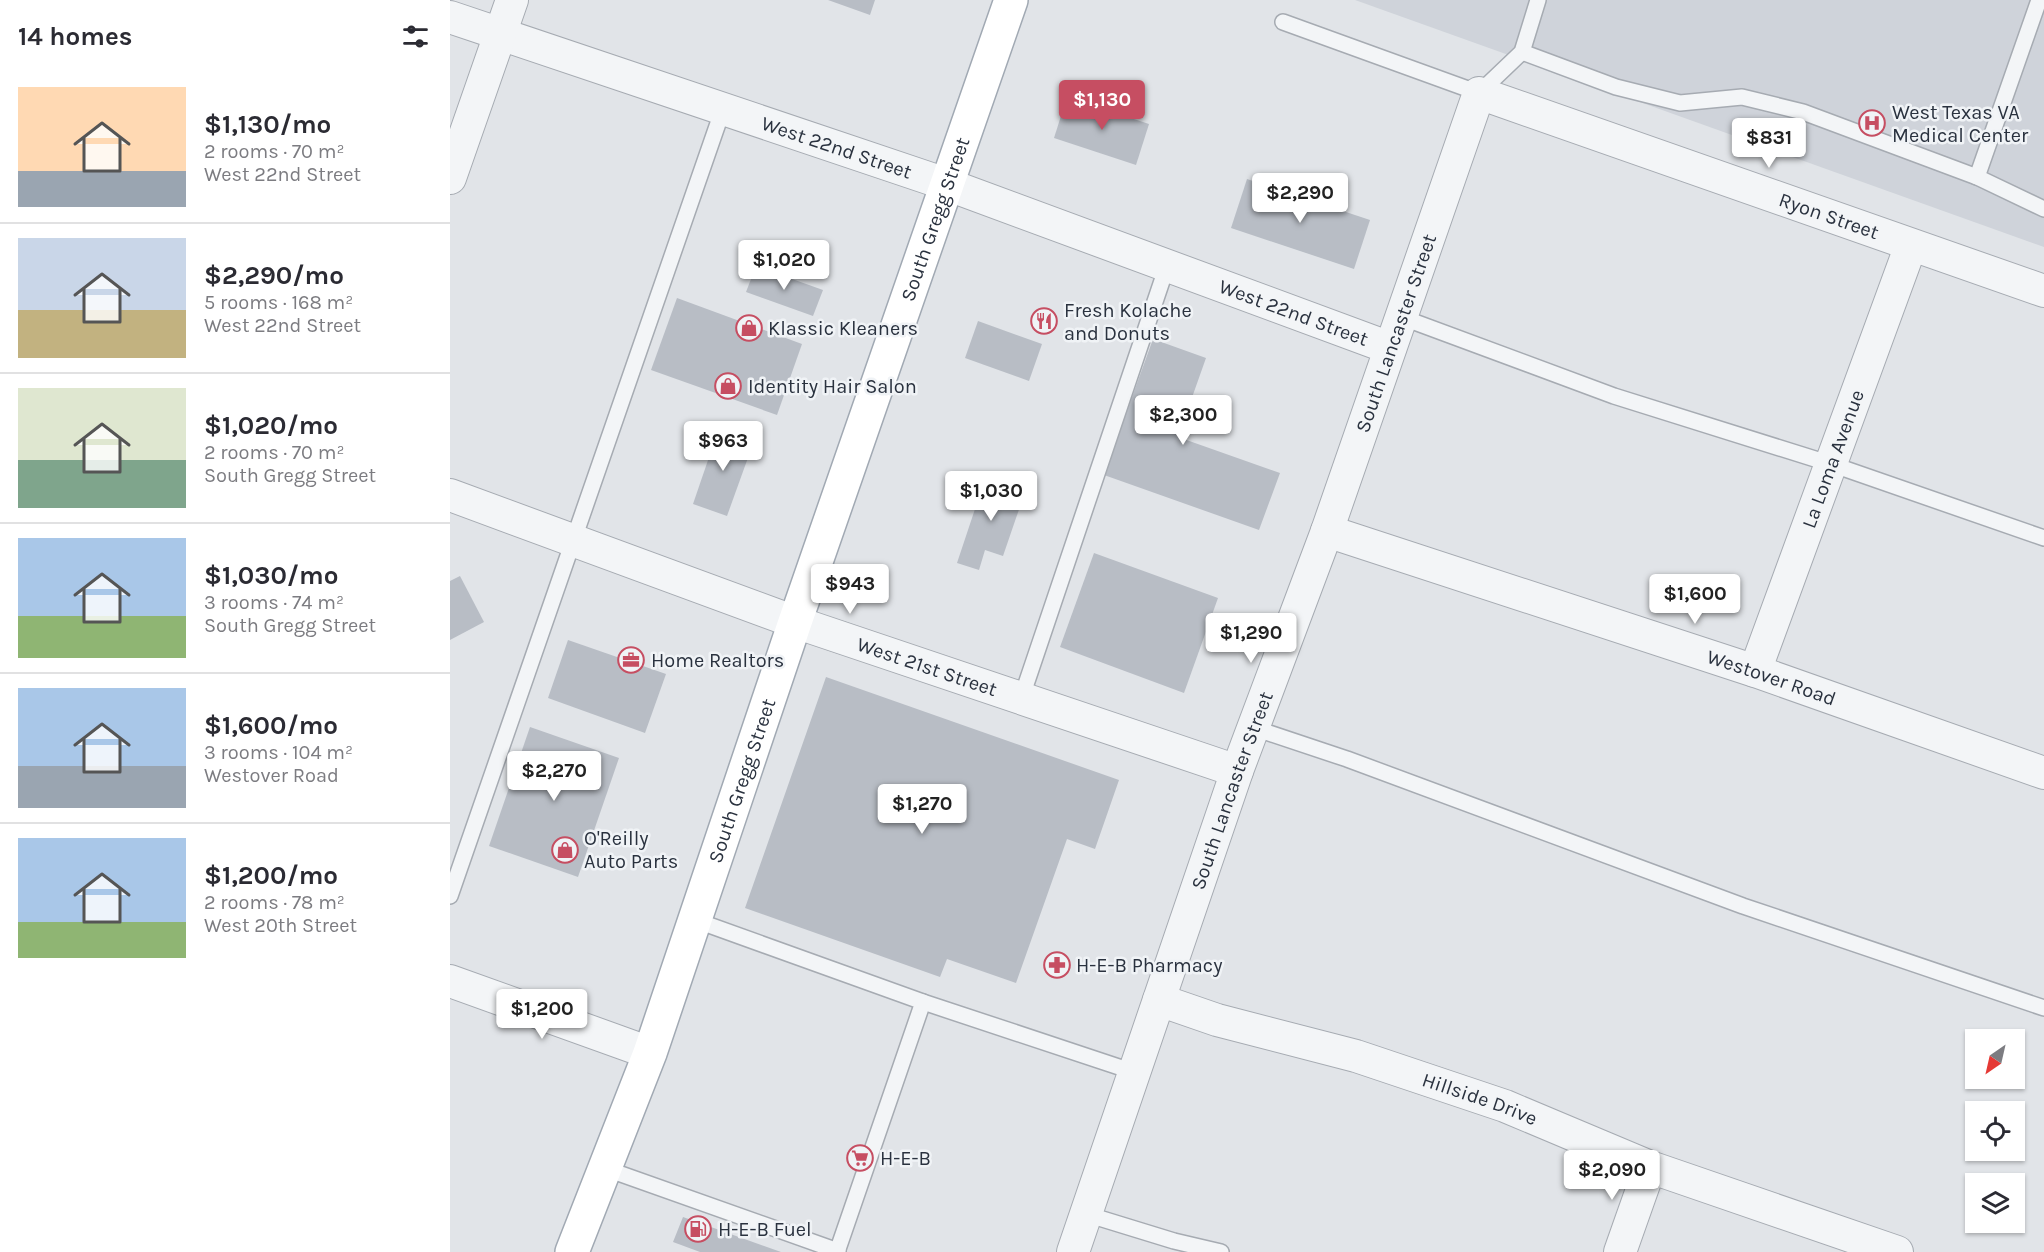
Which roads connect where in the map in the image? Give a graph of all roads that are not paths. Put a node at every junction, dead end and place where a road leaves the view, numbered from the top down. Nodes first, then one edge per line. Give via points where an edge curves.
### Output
1 (512, 0) edge
2 (1011, 0) edge
3 (1538, 0) edge
4 (2039, 0) edge
5 (450, 16) edge
6 (1283, 22) dead end
7 (500, 34) junction
8 (1522, 52) junction
9 (1479, 93) junction
10 (723, 109) junction
11 (1977, 177) junction
12 (450, 178) edge
13 (946, 184) junction
14 (2044, 209) edge
15 (1911, 245) junction
16 (1167, 266) junction
17 (2044, 291) edge
18 (1401, 317) junction
19 (1390, 348) junction
20 (1831, 464) junction
21 (450, 495) edge
22 (1327, 531) junction
23 (2044, 537) edge
24 (574, 540) junction
25 (795, 622) junction
26 (1755, 671) junction
27 (1021, 699) junction
28 (1254, 728) junction
29 (1238, 771) junction
30 (2044, 773) edge
31 (450, 896) edge
32 (694, 920) junction
33 (450, 981) edge
34 (1159, 1000) junction
35 (923, 1002) junction
36 (2044, 1008) edge
37 (650, 1053) junction
38 (1134, 1072) junction
39 (1650, 1167) junction
40 (604, 1168) junction
41 (1086, 1214) junction
42 (572, 1252) edge
43 (838, 1252) edge
44 (1073, 1252) edge
45 (1221, 1252) edge
46 (1620, 1252) edge
47 (1897, 1252) edge

1 - 7 street
2 - 13 main road, South Gregg Street
3 - 8 lane
4 - 11 lane
5 - 7 street, West 22nd Street
6 - 9 lane
7 - 10 street, West 22nd Street
7 - 12 street
8 - 9 lane
8 - 11 lane via 1616,87 1680,104 1742,97 1803,112
9 - 15 street, Ryon Street
9 - 18 street, South Lancaster Street
10 - 13 street, West 22nd Street
10 - 24 lane
11 - 14 lane
13 - 16 street, West 22nd Street
13 - 25 main road, South Gregg Street
15 - 17 street, Ryon Street
15 - 20 street, La Loma Avenue
16 - 19 street, West 22nd Street
16 - 27 lane
18 - 19 street, South Lancaster Street
18 - 20 lane via 1614,396
19 - 22 street, South Lancaster Street
20 - 23 lane
20 - 26 street, La Loma Avenue
21 - 24 street, West 21st Street
22 - 26 street, Westover Road
22 - 28 street, South Lancaster Street
24 - 25 street, West 21st Street
24 - 31 lane
25 - 27 street, West 21st Street
25 - 32 main road, South Gregg Street
26 - 30 street, Westover Road
27 - 29 street, West 21st Street
28 - 29 street, South Lancaster Street
28 - 36 lane via 1743,906
29 - 34 street, South Lancaster Street
32 - 35 lane
32 - 37 main road, South Gregg Street
33 - 37 street
34 - 38 street, South Lancaster Street
34 - 39 street, Hillside Drive via 1217,1020 1356,1056 1505,1106
35 - 38 lane
35 - 43 lane
37 - 40 main road, South Gregg Street
38 - 41 street, South Lancaster Street
39 - 46 street
39 - 47 street, Hillside Drive
40 - 42 main road, South Gregg Street
40 - 43 lane
41 - 44 street, South Lancaster Street
41 - 45 lane

